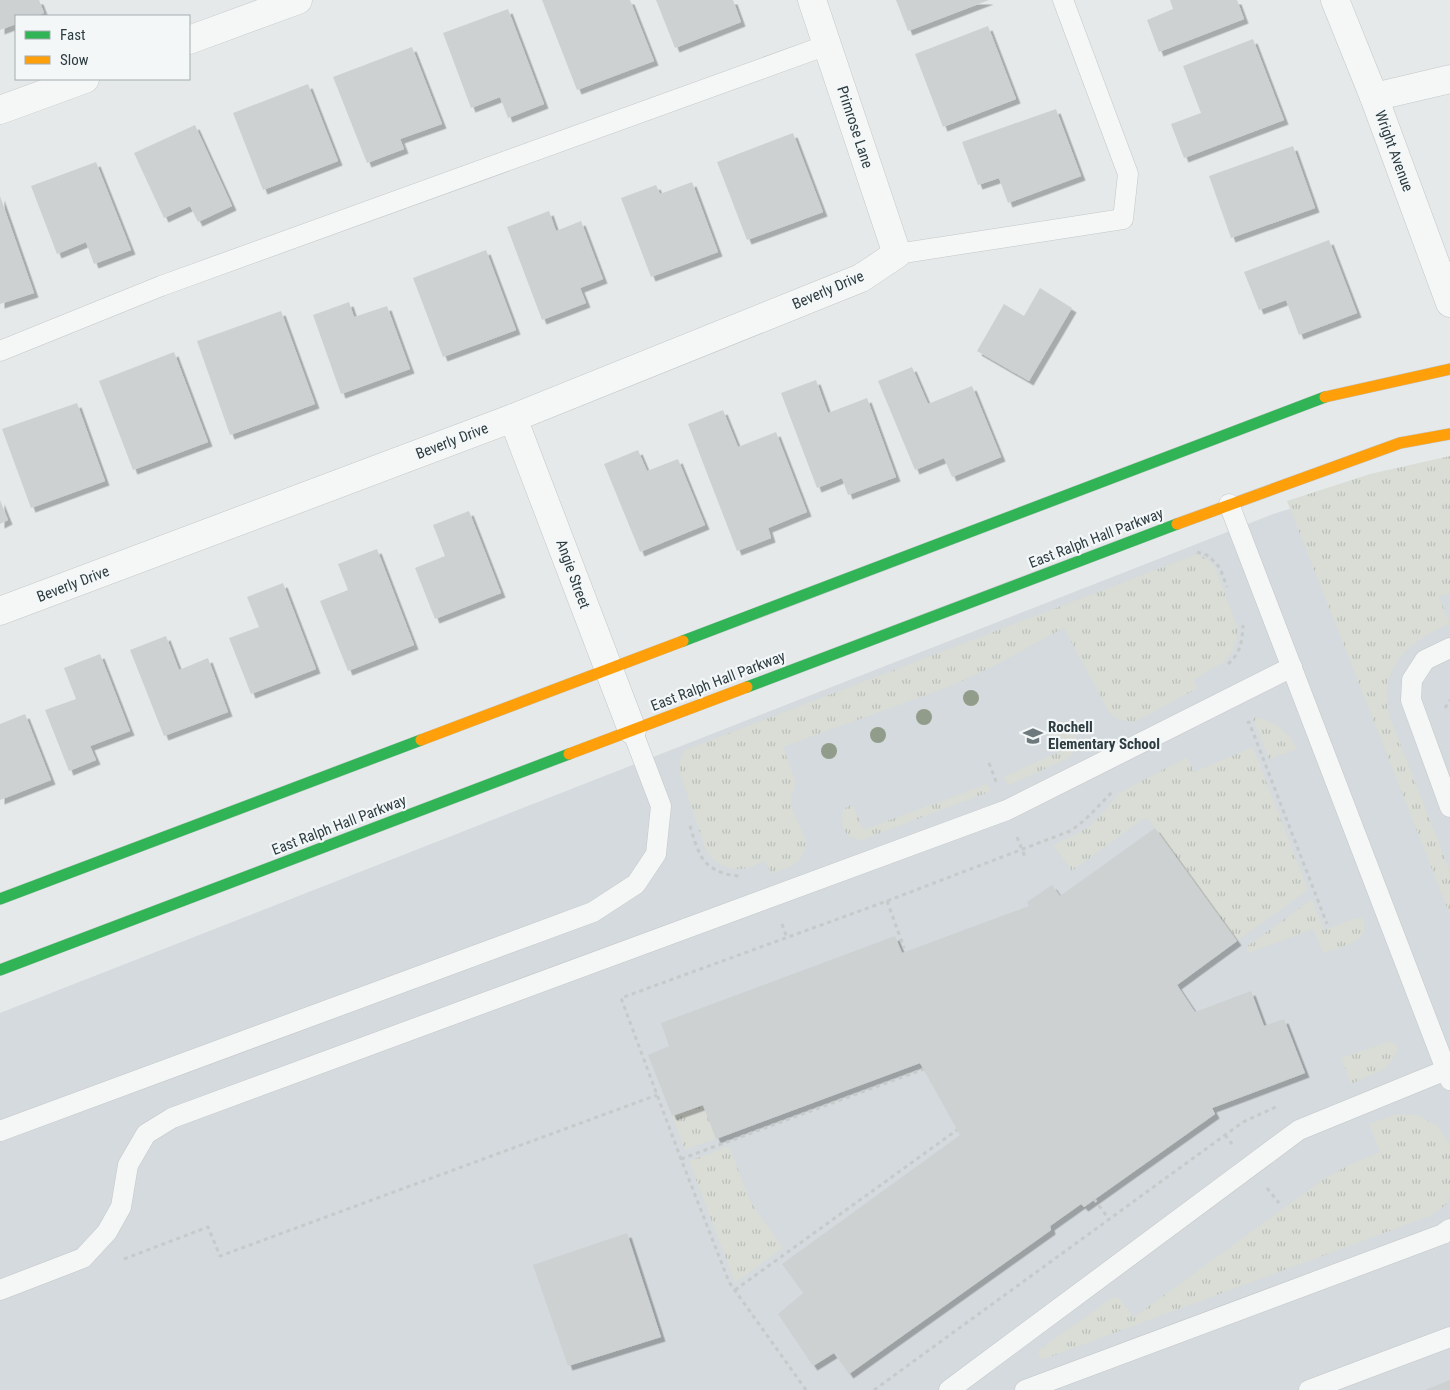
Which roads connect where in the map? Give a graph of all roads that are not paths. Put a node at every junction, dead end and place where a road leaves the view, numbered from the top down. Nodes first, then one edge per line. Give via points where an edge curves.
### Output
1 (298, 0) edge
2 (812, 0) edge
3 (1063, 0) edge
4 (1335, 0) edge
5 (190, 40) edge
6 (827, 45) junction
7 (1450, 79) edge
8 (82, 80) edge
9 (1374, 97) junction
10 (0, 110) edge
11 (897, 254) junction
12 (1450, 304) edge
13 (0, 351) edge
14 (1450, 369) edge
15 (513, 418) junction
16 (1450, 434) edge
17 (1229, 504) junction
18 (0, 611) edge
19 (1450, 648) edge
20 (1292, 667) junction
21 (608, 669) junction
22 (632, 730) junction
23 (1450, 807) edge
24 (0, 898) edge
25 (0, 970) edge
26 (1448, 1075) edge
27 (0, 1132) edge
28 (1450, 1229) edge
29 (0, 1290) edge
30 (1450, 1337) edge
31 (949, 1390) edge
32 (1025, 1390) edge
33 (1309, 1390) edge

1 - 5 street
2 - 6 street, Primrose Lane
3 - 11 lane via 1128,174 1123,219
4 - 9 street, Wright Avenue
6 - 11 street, Primrose Lane
6 - 13 lane via 161,286
7 - 9 street
8 - 10 street
9 - 12 street, Wright Avenue
11 - 15 street, Beverly Drive via 861,278
14 - 21 main road via 1330,395
15 - 18 street, Beverly Drive
15 - 21 street, Angie Street
16 - 17 main road, East Ralph Hall Parkway via 1400,443
17 - 20 lane
17 - 22 main road, East Ralph Hall Parkway
19 - 23 lane via 1425,660 1412,680 1411,700
20 - 26 lane
20 - 29 lane via 1018,805 172,1118 146,1134 128,1165 121,1207 107,1232 83,1258
21 - 22 street, Angie Street
21 - 24 main road
22 - 25 main road, East Ralph Hall Parkway
22 - 27 lane via 661,806 656,854 636,884 593,912
26 - 31 lane via 1299,1130
28 - 32 lane
30 - 33 lane

